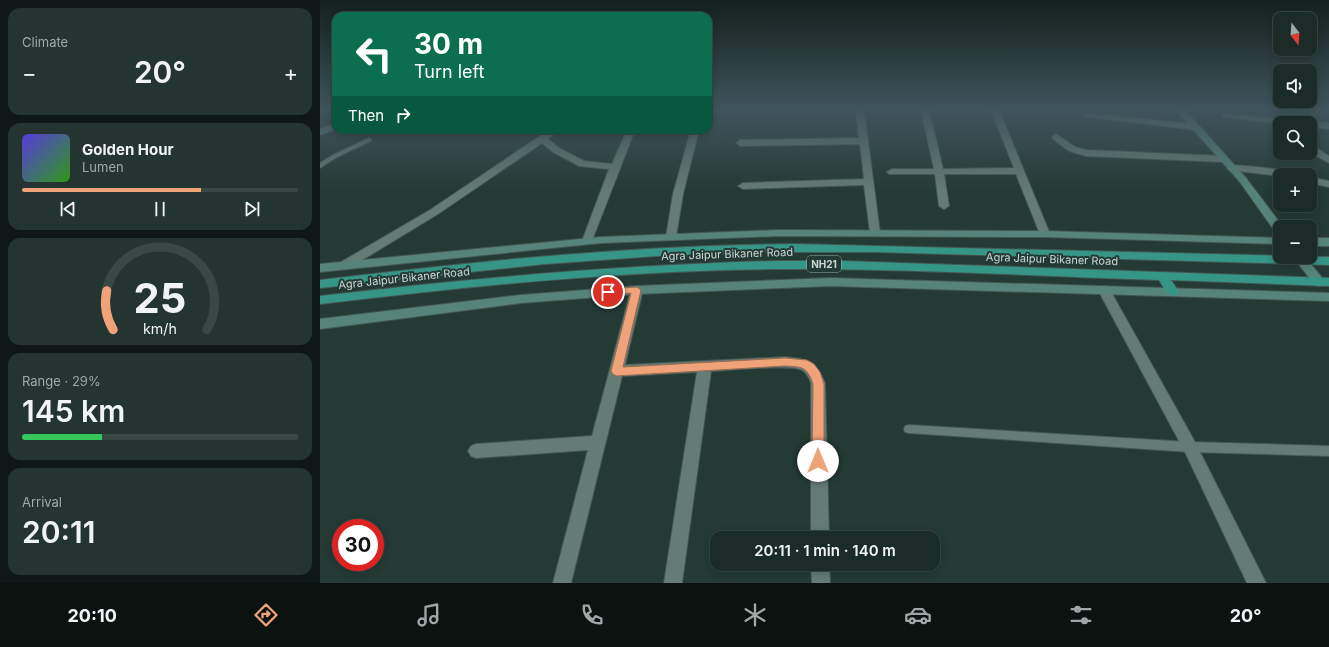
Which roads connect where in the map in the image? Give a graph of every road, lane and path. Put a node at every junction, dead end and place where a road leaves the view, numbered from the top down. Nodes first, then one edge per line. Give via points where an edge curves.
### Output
1 (545, 137) edge
2 (628, 137) edge
3 (693, 137) edge
4 (863, 137) edge
5 (931, 137) edge
6 (1006, 137) edge
7 (1056, 137) dead end
8 (1205, 137) edge
9 (542, 139) junction
10 (369, 140) dead end
11 (863, 142) junction
12 (740, 143) dead end
13 (1317, 153) edge
14 (1224, 159) junction
15 (1329, 160) edge
16 (320, 166) edge
17 (615, 167) junction
18 (1232, 168) junction
19 (1019, 171) junction
20 (892, 172) dead end
21 (939, 172) junction
22 (1273, 172) edge
23 (1317, 181) edge
24 (868, 182) junction
25 (1329, 184) edge
26 (743, 186) dead end
27 (944, 206) dead end
28 (1273, 221) edge
29 (874, 233) junction
30 (1045, 234) junction
31 (671, 237) junction
32 (587, 241) junction
33 (1273, 241) edge
34 (1317, 242) edge
35 (1329, 242) edge
36 (1273, 258) edge
37 (1317, 261) edge
38 (1329, 262) edge
39 (1305, 264) edge
40 (345, 265) junction
41 (320, 268) edge
42 (1162, 276) junction
43 (1324, 282) edge
44 (320, 284) edge
45 (637, 290) junction
46 (1104, 290) junction
47 (1173, 292) junction
48 (1329, 297) edge
49 (320, 300) edge
50 (320, 324) edge
51 (705, 366) junction
52 (616, 371) junction
53 (909, 429) dead end
54 (598, 442) junction
55 (1190, 448) junction
56 (476, 450) dead end
57 (1329, 451) edge
58 (820, 531) edge
59 (820, 571) edge
60 (562, 583) edge
61 (673, 583) edge
62 (821, 583) edge
63 (1258, 583) edge

1 - 9 street
2 - 17 street
3 - 31 street via 678,194
4 - 11 street
5 - 21 street
6 - 19 street
7 - 14 street via 1072,149 1086,153
8 - 14 street
9 - 17 street via 582,164
9 - 40 street via 434,212
10 - 16 lane
11 - 12 street
11 - 24 street
13 - 15 street
14 - 18 street
17 - 32 street
18 - 22 street
18 - 28 street
19 - 21 street
19 - 30 street
20 - 21 street
21 - 27 street
23 - 25 street
24 - 26 street
24 - 29 street
29 - 30 street
29 - 31 street
30 - 33 street
31 - 32 street
32 - 40 street
34 - 35 street
36 - 44 highway, Agra Jaipur Bikaner Road / NH21 via 851,248 691,250 589,256
37 - 38 highway, Agra Jaipur Bikaner Road / NH21
39 - 43 street
40 - 41 street
42 - 43 highway, Agra Jaipur Bikaner Road / NH21
42 - 47 highway
42 - 49 highway, Agra Jaipur Bikaner Road / NH21 via 843,264 765,264 581,275
45 - 46 street via 831,282
45 - 50 street via 522,299
45 - 52 street
46 - 47 street
46 - 55 street
47 - 48 street
51 - 52 street
51 - 58 street via 804,363 814,372 818,384
51 - 61 street
52 - 54 street
53 - 55 lane
54 - 56 street
54 - 60 street
55 - 57 lane
55 - 63 street
59 - 62 street

